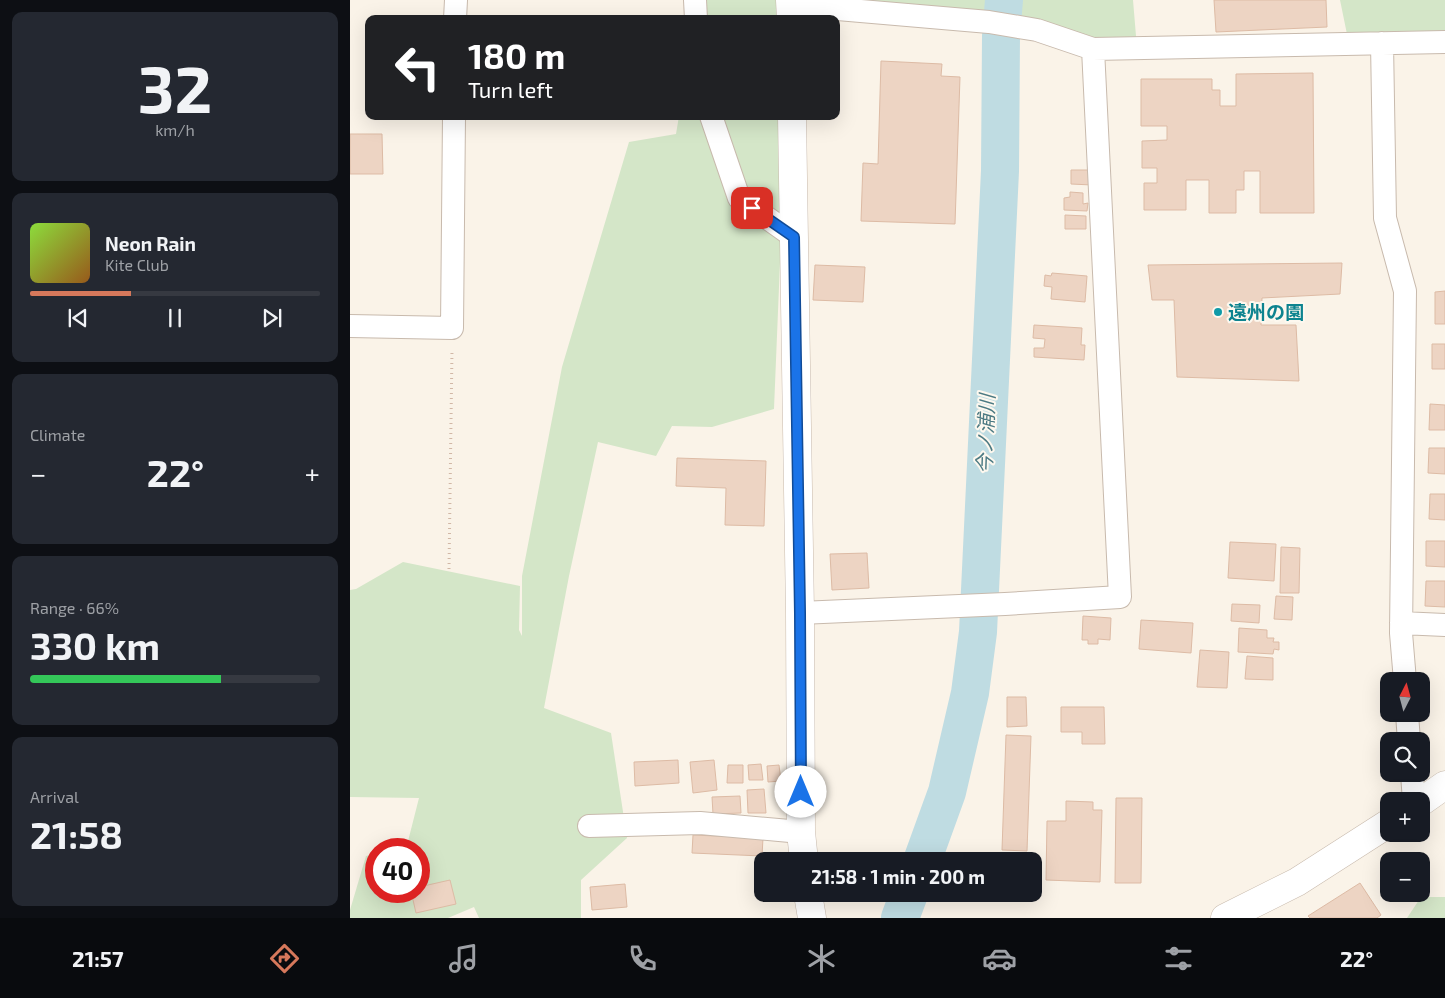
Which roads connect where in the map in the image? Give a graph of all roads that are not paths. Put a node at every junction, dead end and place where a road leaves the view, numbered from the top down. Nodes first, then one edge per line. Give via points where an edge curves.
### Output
1 (456, 0) edge
2 (695, 0) edge
3 (791, 8) edge
4 (455, 15) edge
5 (696, 15) edge
6 (1445, 42) edge
7 (1382, 43) junction
8 (1092, 49) junction
9 (454, 120) edge
10 (712, 120) edge
11 (792, 120) edge
12 (794, 237) junction
13 (350, 326) edge
14 (800, 613) junction
15 (1401, 623) junction
16 (1445, 625) edge
17 (1404, 672) edge
18 (1445, 785) edge
19 (1430, 796) edge
20 (589, 826) dead end
21 (1380, 829) edge
22 (801, 832) junction
23 (803, 852) edge
24 (809, 902) edge
25 (812, 918) edge
26 (1225, 918) edge

1 - 4 street
2 - 5 street
3 - 8 street via 989,22 1037,30
6 - 7 street
7 - 8 street
7 - 15 street via 1385,218 1405,291
8 - 14 street via 1120,597
9 - 13 street via 452,328
10 - 12 street via 738,198
11 - 12 street
12 - 14 street
14 - 22 street
15 - 16 street
15 - 17 street
18 - 19 street
20 - 22 street via 700,823
21 - 26 street via 1297,882
22 - 23 street
24 - 25 street

